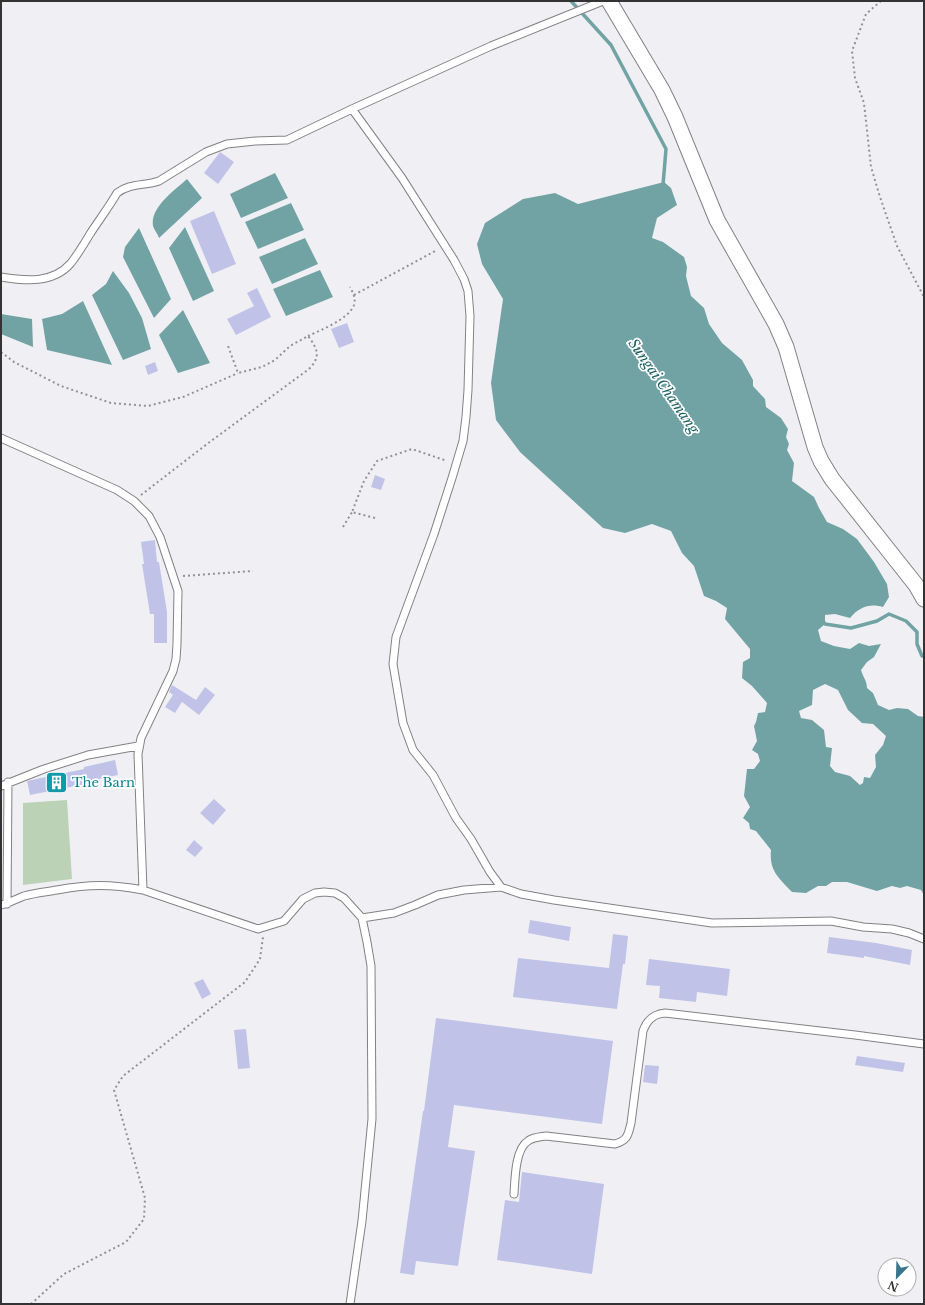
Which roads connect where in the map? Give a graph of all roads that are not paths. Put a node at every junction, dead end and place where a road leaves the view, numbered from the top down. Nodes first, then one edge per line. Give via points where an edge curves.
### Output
1 (603, 1) edge
2 (609, 1) edge
3 (352, 108) junction
4 (1, 277) edge
5 (1, 438) edge
6 (924, 599) edge
7 (138, 746) junction
8 (8, 782) junction
9 (1, 786) edge
10 (501, 888) junction
11 (143, 890) junction
12 (4, 904) edge
13 (362, 918) junction
14 (924, 939) edge
15 (924, 1044) edge
16 (514, 1194) dead end
17 (350, 1304) edge

1 - 3 lane via 491,46
2 - 6 street via 662,90 717,220 779,329 821,461
3 - 4 lane via 287,140 255,140 227,144 206,152 159,181 122,189 70,264 58,273 38,280
3 - 10 lane via 402,178 445,246 468,291 468,390 462,441 434,534 401,621 392,664 403,723 413,750 433,775 456,818
5 - 7 lane via 117,490 146,512 160,536 178,591 176,659 173,671
7 - 8 lane via 88,755
7 - 11 lane
8 - 9 lane
8 - 12 lane
10 - 13 lane via 464,890 438,895 394,913
10 - 14 lane via 554,900 712,923 831,921 909,933
11 - 12 lane via 124,886 82,886 24,896
11 - 13 lane via 258,929 284,921 304,899 315,893 324,892 335,893 344,898
13 - 17 lane via 371,966 372,1119 362,1221
15 - 16 lane via 665,1013 652,1016 643,1030 631,1123 625,1139 615,1144 536,1137 522,1146 518,1156

